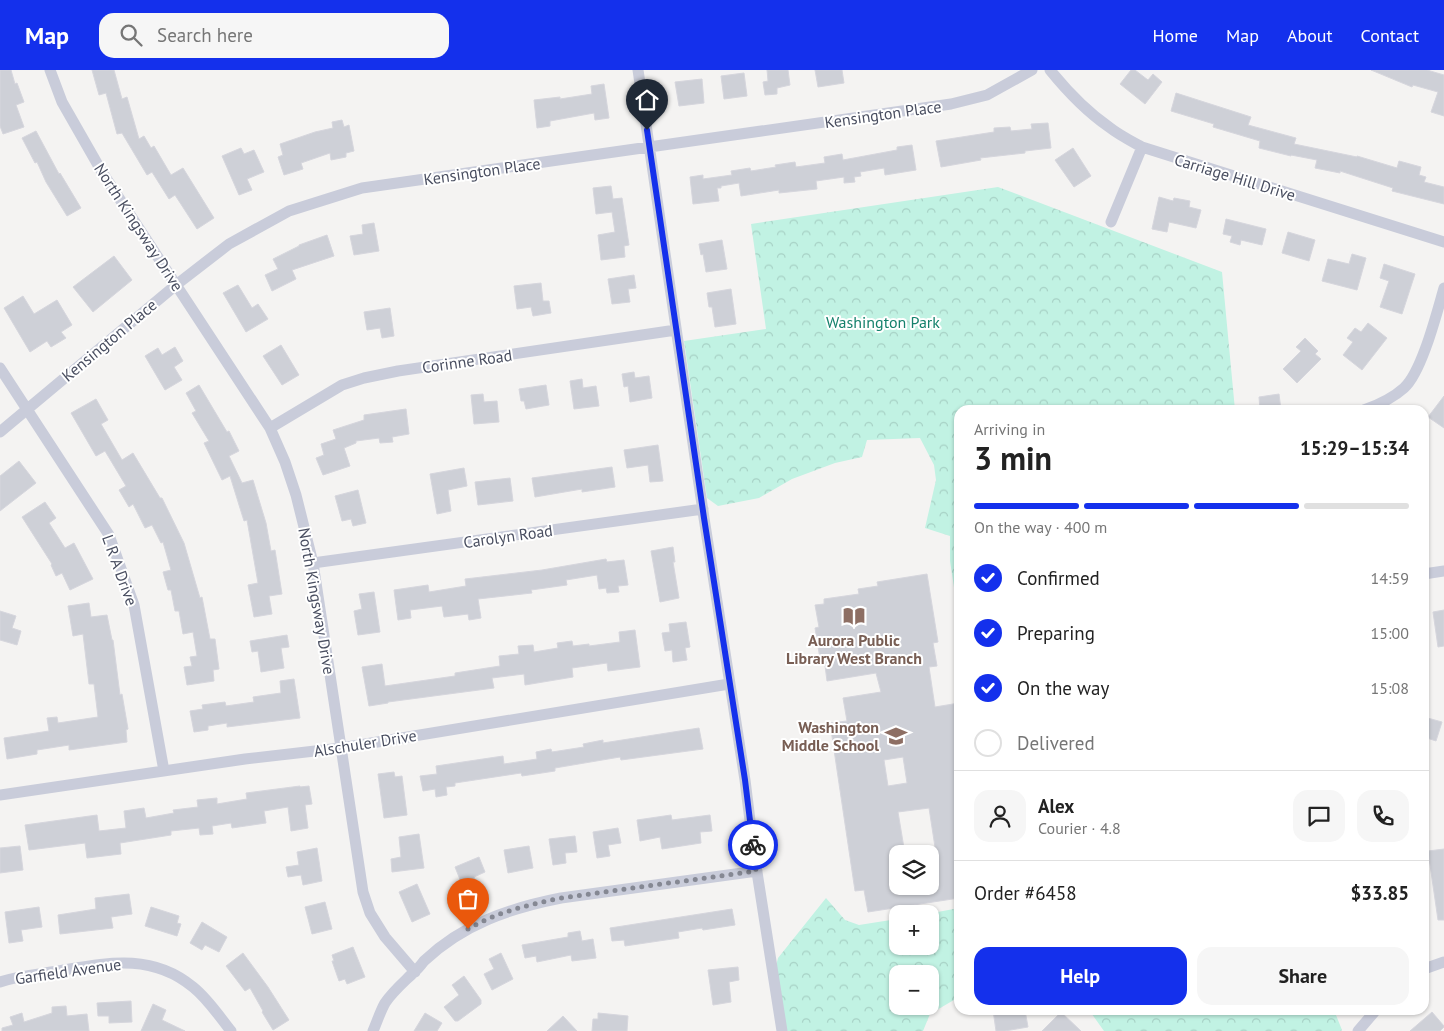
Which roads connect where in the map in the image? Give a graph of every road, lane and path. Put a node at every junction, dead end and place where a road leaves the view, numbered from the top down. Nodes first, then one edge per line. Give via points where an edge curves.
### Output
1 (50, 70) edge
2 (638, 70) edge
3 (1032, 70) edge
4 (1050, 70) edge
5 (650, 147) junction
6 (1142, 148) junction
7 (1112, 222) dead end
8 (1444, 242) edge
9 (176, 285) junction
10 (1444, 288) edge
11 (676, 330) junction
12 (0, 368) edge
13 (1378, 405) edge
14 (27, 409) junction
15 (270, 428) junction
16 (0, 432) edge
17 (703, 509) junction
18 (314, 563) junction
19 (1444, 571) edge
20 (1429, 573) edge
21 (730, 684) junction
22 (341, 748) junction
23 (164, 771) junction
24 (0, 795) edge
25 (756, 871) junction
26 (1444, 962) edge
27 (1429, 966) edge
28 (415, 972) junction
29 (0, 982) edge
30 (1372, 1015) edge
31 (231, 1031) edge
32 (373, 1031) edge
33 (782, 1031) edge
34 (1358, 1031) edge

1 - 9 street, North Kingsway Drive via 62,102 102,172
2 - 5 street
3 - 5 street, Kensington Place via 971,100
4 - 6 street, Carriage Hill Drive via 1083,106
5 - 9 street, Kensington Place via 362,188 289,211 230,244
5 - 11 street
6 - 7 street
6 - 8 street, Carriage Hill Drive
9 - 14 street, Kensington Place
9 - 15 street, North Kingsway Drive
10 - 13 street via 1414,375 1405,388
11 - 15 street, Corinne Road via 364,378 342,385
11 - 17 street
12 - 14 street, L R A Drive
14 - 16 street, Kensington Place
14 - 23 street, L R A Drive via 110,536 134,605
15 - 18 street, North Kingsway Drive via 296,495
17 - 18 street, Carolyn Road
17 - 21 street
18 - 22 street, North Kingsway Drive
19 - 20 street
21 - 22 street, Alschuler Drive
21 - 25 street
22 - 23 street, Alschuler Drive
22 - 28 street, North Kingsway Drive via 366,903 385,937
23 - 24 street, Alschuler Drive
25 - 28 street via 561,898 508,911 458,935
25 - 33 street
26 - 27 street
28 - 32 street via 402,982 386,1003
29 - 31 street, Garfield Avenue via 104,964 151,966 168,971 193,986
30 - 34 street

